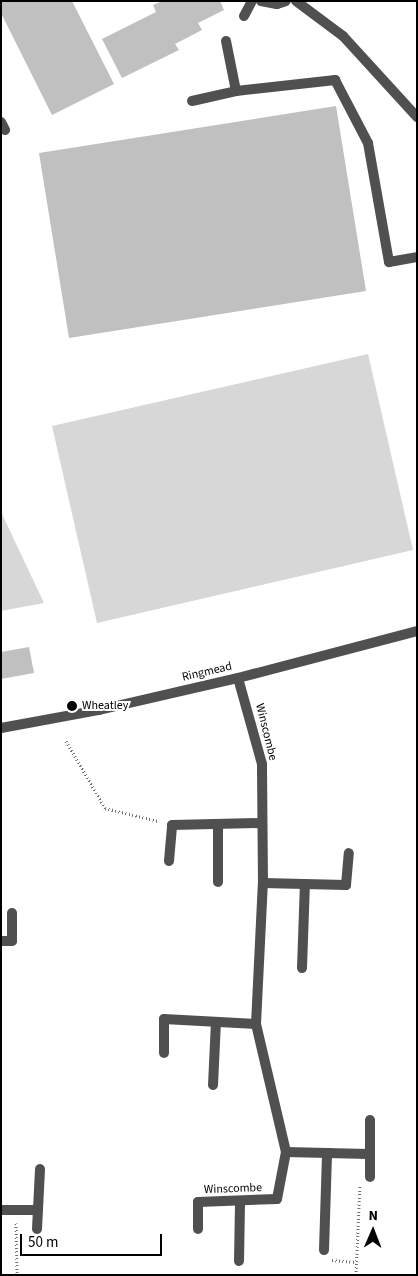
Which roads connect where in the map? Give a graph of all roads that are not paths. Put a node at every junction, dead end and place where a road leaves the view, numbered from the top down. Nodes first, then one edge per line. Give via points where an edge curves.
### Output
1 (252, 1) edge
2 (261, 1) edge
3 (286, 1) edge
4 (296, 1) edge
5 (244, 16) dead end
6 (226, 41) dead end
7 (236, 91) junction
8 (192, 101) dead end
9 (417, 118) edge
10 (417, 257) edge
11 (417, 631) edge
12 (238, 678) junction
13 (1, 728) edge
14 (218, 824) junction
15 (262, 824) junction
16 (349, 853) dead end
17 (169, 861) dead end
18 (218, 882) dead end
19 (263, 883) junction
20 (305, 884) junction
21 (12, 913) dead end
22 (1, 941) edge
23 (302, 968) dead end
24 (216, 1022) junction
25 (256, 1024) junction
26 (164, 1052) dead end
27 (213, 1085) dead end
28 (370, 1120) dead end
29 (286, 1152) junction
30 (327, 1153) junction
31 (365, 1154) junction
32 (40, 1170) dead end
33 (370, 1177) dead end
34 (240, 1201) junction
35 (1, 1210) edge
36 (38, 1210) junction
37 (37, 1229) dead end
38 (198, 1229) dead end
39 (324, 1250) road end
40 (239, 1261) dead end

1 - 5 street
2 - 3 street via 277,4
4 - 9 street via 343,36
6 - 7 street
7 - 8 street
7 - 10 street via 335,80 368,143 389,262
11 - 12 street, Ringmead
12 - 13 street, Ringmead via 99,710
12 - 15 street, Winscombe via 262,764
14 - 15 street
14 - 17 street via 172,825
14 - 18 street
15 - 19 street, Winscombe
16 - 20 street via 346,885
19 - 20 street
19 - 25 street, Winscombe
20 - 23 street
21 - 22 street via 12,941
24 - 25 street
24 - 26 street via 164,1018
24 - 27 street
25 - 29 street, Winscombe
28 - 31 street
29 - 30 street
29 - 34 street, Winscombe via 276,1199
30 - 31 street
30 - 39 street
31 - 33 street
32 - 36 street
34 - 38 street, Winscombe via 198,1202
34 - 40 street
35 - 36 street
36 - 37 street

